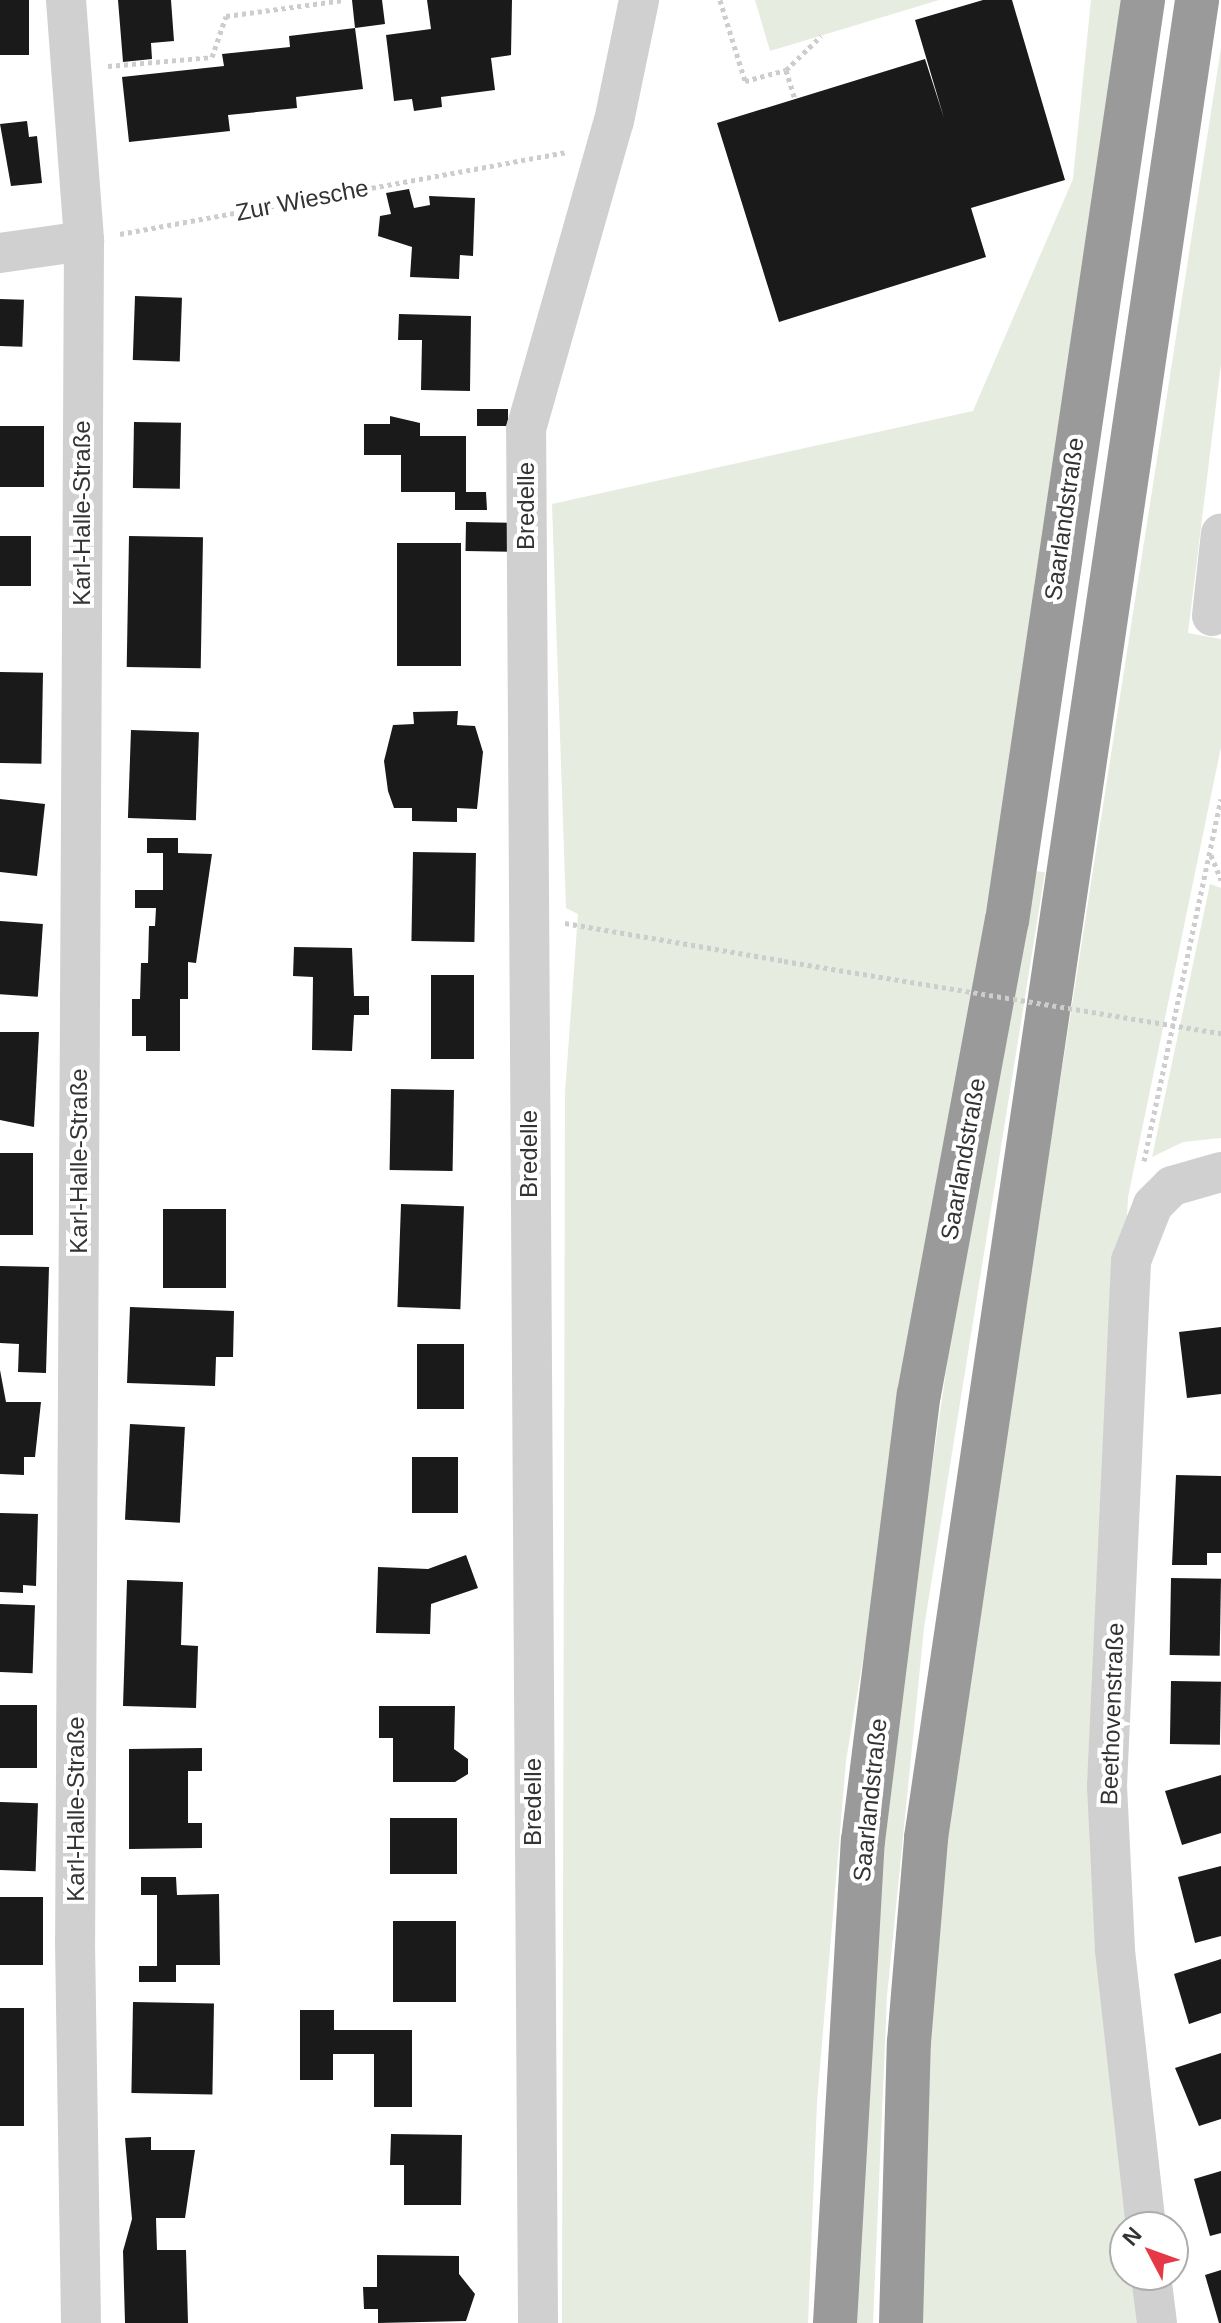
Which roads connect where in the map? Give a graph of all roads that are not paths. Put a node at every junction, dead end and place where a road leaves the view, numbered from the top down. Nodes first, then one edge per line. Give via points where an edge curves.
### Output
1 (66, 0) edge
2 (639, 0) edge
3 (1143, 0) edge
4 (1197, 0) edge
5 (84, 241) junction
6 (0, 253) edge
7 (1221, 533) edge
8 (1212, 616) dead end
9 (1221, 1172) edge
10 (1144, 2211) edge
11 (1153, 2291) edge
12 (81, 2323) edge
13 (538, 2323) edge
14 (835, 2323) edge
15 (901, 2323) edge
16 (1157, 2323) edge

1 - 5 street, Karl-Halle-Straße
2 - 13 street, Bredelle via 605,150 526,429
3 - 14 highway, Saarlandstraße via 1007,921 919,1394 863,1841
4 - 15 highway via 926,1838 909,2057
5 - 6 street
5 - 12 street, Karl-Halle-Straße via 75,1942
7 - 8 street
9 - 10 street, Beethovenstraße via 1172,1186 1153,1205 1131,1261 1107,1786 1115,1949
11 - 16 street

